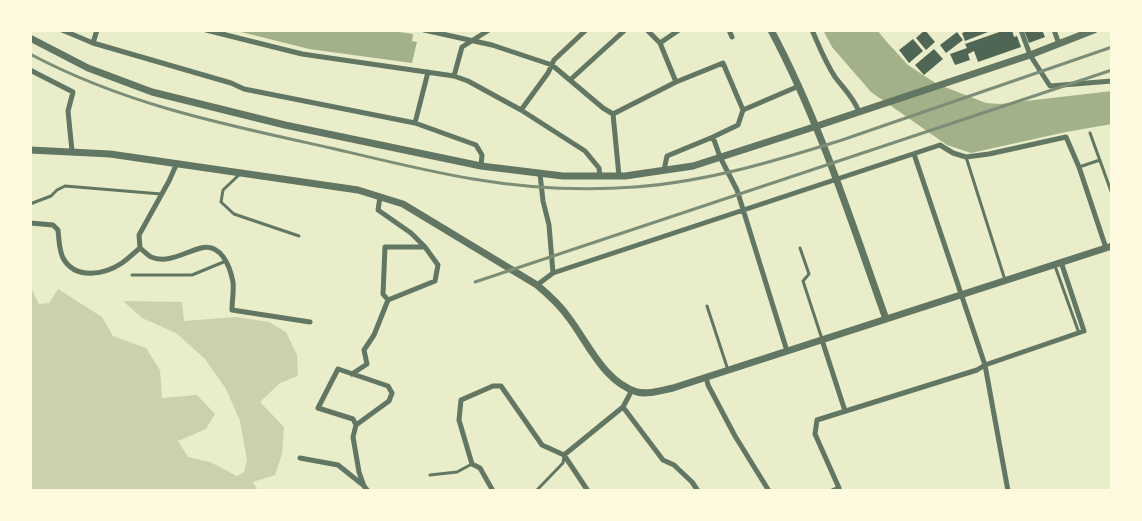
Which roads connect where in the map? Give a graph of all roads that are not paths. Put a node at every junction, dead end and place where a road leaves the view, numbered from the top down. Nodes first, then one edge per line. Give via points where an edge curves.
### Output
1 (62, 30) edge
2 (97, 30) edge
3 (206, 30) edge
4 (424, 30) edge
5 (489, 30) edge
6 (586, 30) edge
7 (625, 30) edge
8 (647, 30) edge
9 (679, 30) edge
10 (729, 30) edge
11 (771, 30) edge
12 (812, 30) edge
13 (1021, 30) edge
14 (1054, 30) edge
15 (1094, 30) edge
16 (732, 37) dead end
17 (30, 38) edge
18 (472, 40) junction
19 (93, 43) junction
20 (660, 43) junction
21 (1059, 44) junction
22 (1030, 55) junction
23 (552, 65) junction
24 (30, 70) edge
25 (428, 72) junction
26 (454, 76) junction
27 (570, 80) junction
28 (1112, 81) edge
29 (676, 82) junction
30 (799, 86) junction
31 (522, 110) junction
32 (743, 110) junction
33 (859, 112) junction
34 (614, 114) junction
35 (415, 123) junction
36 (817, 126) junction
37 (1090, 133) dead end
38 (713, 137) junction
39 (30, 150) edge
40 (72, 151) junction
41 (914, 154) junction
42 (720, 157) junction
43 (966, 157) junction
44 (1100, 160) junction
45 (177, 163) junction
46 (481, 166) junction
47 (1079, 167) junction
48 (664, 170) junction
49 (242, 173) junction
50 (540, 174) junction
51 (600, 176) junction
52 (619, 176) junction
53 (836, 179) junction
54 (162, 194) junction
55 (1112, 194) edge
56 (380, 196) junction
57 (30, 204) edge
58 (744, 210) junction
59 (30, 223) edge
60 (300, 236) dead end
61 (425, 247) junction
62 (1109, 247) edge
63 (140, 248) junction
64 (800, 248) dead end
65 (226, 261) junction
66 (1058, 263) junction
67 (553, 273) junction
68 (132, 275) dead end
69 (1005, 280) junction
70 (537, 285) junction
71 (961, 295) junction
72 (388, 300) junction
73 (707, 306) dead end
74 (886, 319) junction
75 (310, 322) dead end
76 (822, 340) junction
77 (787, 351) junction
78 (985, 365) junction
79 (728, 370) junction
80 (352, 374) junction
81 (706, 377) junction
82 (632, 390) junction
83 (623, 407) junction
84 (845, 411) junction
85 (356, 425) junction
86 (564, 455) junction
87 (300, 458) dead end
88 (472, 464) junction
89 (430, 475) dead end
90 (366, 489) edge
91 (840, 489) edge
92 (493, 491) edge
93 (536, 491) edge
94 (588, 491) edge
95 (698, 491) edge
96 (769, 491) edge
97 (832, 491) edge
98 (1008, 491) edge

1 - 19 street
2 - 19 street
3 - 25 street via 302,54
4 - 18 street
5 - 18 street
6 - 23 street
7 - 27 street
8 - 20 street
9 - 20 street
10 - 16 street
11 - 30 street
12 - 33 street via 822,54
13 - 22 street
14 - 21 street
15 - 21 street
17 - 46 street via 88,68 152,92
18 - 23 street
18 - 26 street via 462,47
19 - 35 street via 244,89
20 - 29 street
21 - 22 street
22 - 28 street via 1050,86
22 - 33 street
23 - 27 street
23 - 31 street
24 - 40 street via 73,92 68,111
25 - 26 street
25 - 35 street
26 - 31 street
27 - 34 street
29 - 32 street via 723,63
29 - 34 street
30 - 32 street
30 - 36 street
31 - 51 street via 585,151 599,168
32 - 38 street via 738,125
33 - 36 street
34 - 52 street
35 - 46 street via 476,145 482,155
36 - 42 street
36 - 53 street
37 - 44 lane
38 - 42 street
38 - 48 street via 667,156
39 - 40 street
40 - 45 street
41 - 43 street via 940,145
41 - 53 street
41 - 71 street
42 - 48 street
42 - 58 street
43 - 47 street via 1066,137
43 - 69 lane
44 - 47 lane
44 - 55 lane
45 - 49 street
45 - 54 street
46 - 50 street
47 - 62 street
48 - 52 street
49 - 56 street
49 - 60 lane via 223,190 221,202 234,214
50 - 51 street
50 - 67 street
51 - 52 street
53 - 58 street
53 - 74 street
54 - 57 lane via 65,186
54 - 63 street via 139,235
56 - 61 street via 378,210
56 - 70 street via 403,204
58 - 67 street
58 - 77 street
59 - 63 street via 53,225 58,230 63,258 74,270 88,274 121,264
61 - 72 street via 438,265 435,281
61 - 72 street via 385,247 383,294
62 - 66 street
63 - 65 street via 150,257 167,259 204,247 213,248
64 - 76 lane via 809,274 803,281
65 - 68 lane via 192,275
65 - 75 street via 233,282 232,310
66 - 69 street
66 - 78 street via 1084,331
67 - 70 street
69 - 71 street
70 - 82 street via 568,316 603,367
71 - 74 street
71 - 78 street
72 - 80 street via 364,350 367,364
73 - 79 lane
74 - 76 street
76 - 77 street
76 - 84 street
77 - 79 street
78 - 84 street
78 - 98 street
79 - 81 street
80 - 85 street via 388,386 392,393 389,401
80 - 85 street via 338,369 318,408 353,419
81 - 82 street via 655,392
81 - 96 street via 735,436
82 - 83 street
83 - 86 street
83 - 95 street via 663,460 674,465
84 - 91 street via 817,420 815,434
85 - 90 street via 353,437
86 - 88 street via 542,445 501,386 493,386 461,400 459,420
86 - 93 lane via 563,463
86 - 94 street
87 - 90 street via 338,465
88 - 89 lane via 457,472
88 - 92 street via 480,468
91 - 97 street

